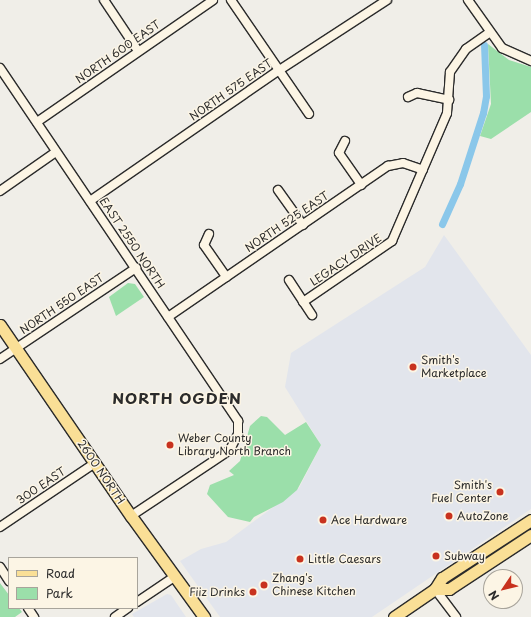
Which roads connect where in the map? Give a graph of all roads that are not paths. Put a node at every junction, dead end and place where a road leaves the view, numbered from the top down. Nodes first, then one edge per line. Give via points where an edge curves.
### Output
1 (104, 0) edge
2 (213, 0) edge
3 (230, 0) edge
4 (387, 0) edge
5 (468, 0) edge
6 (490, 32) junction
7 (138, 51) junction
8 (531, 61) edge
9 (0, 68) edge
10 (278, 71) junction
11 (408, 97) dead end
12 (449, 100) junction
13 (309, 114) dead end
14 (36, 122) junction
15 (345, 141) dead end
16 (56, 152) junction
17 (424, 170) junction
18 (361, 185) junction
19 (278, 190) dead end
20 (0, 191) edge
21 (90, 201) junction
22 (303, 225) junction
23 (209, 234) dead end
24 (136, 268) junction
25 (226, 277) junction
26 (289, 280) dead end
27 (303, 302) junction
28 (312, 315) dead end
29 (168, 317) junction
30 (0, 325) edge
31 (16, 348) junction
32 (0, 359) edge
33 (95, 463) junction
34 (131, 516) junction
35 (531, 520) edge
36 (0, 528) edge
37 (531, 535) edge
38 (0, 567) edge
39 (174, 576) junction
40 (8, 579) edge
41 (435, 589) junction
42 (138, 601) edge
43 (127, 609) edge
44 (115, 617) edge
45 (204, 617) edge
46 (394, 617) edge
47 (456, 617) edge

1 - 7 street
2 - 7 street, NORTH 600 EAST
3 - 10 street
4 - 10 street, NORTH 575 EAST
5 - 6 street
6 - 8 street via 502,48
6 - 12 street, LEGACY DRIVE via 466,49 456,60 450,72
7 - 14 street, NORTH 600 EAST
9 - 14 street, EAST 2550 NORTH
10 - 13 street
10 - 21 street, NORTH 575 EAST
11 - 12 street via 417,93
12 - 17 street, LEGACY DRIVE via 447,113
14 - 16 street, EAST 2550 NORTH
15 - 18 street via 339,153
16 - 20 street
16 - 21 street, EAST 2550 NORTH
17 - 18 street, NORTH 525 EAST via 403,163 388,166
17 - 27 street, LEGACY DRIVE via 397,233 390,243
18 - 22 street, NORTH 525 EAST
19 - 22 street
21 - 24 street, EAST 2550 NORTH
22 - 25 street, NORTH 525 EAST
23 - 25 street via 204,245
24 - 29 street, EAST 2550 NORTH
24 - 31 street, NORTH 550 EAST
25 - 29 street, NORTH 525 EAST
26 - 27 street
27 - 28 street
29 - 34 street, EAST 2550 NORTH via 228,404 238,421 238,434 230,450
30 - 31 main road, 2600 NORTH
31 - 32 street, NORTH 550 EAST
31 - 33 main road, 2600 NORTH
33 - 34 main road, 2600 NORTH
33 - 36 street, 300 EAST
34 - 39 main road, 2600 NORTH
35 - 41 main road via 442,578
37 - 41 main road via 449,589
38 - 40 street
39 - 42 street
39 - 45 main road, 2600 NORTH
41 - 46 main road
41 - 47 street
43 - 44 street

